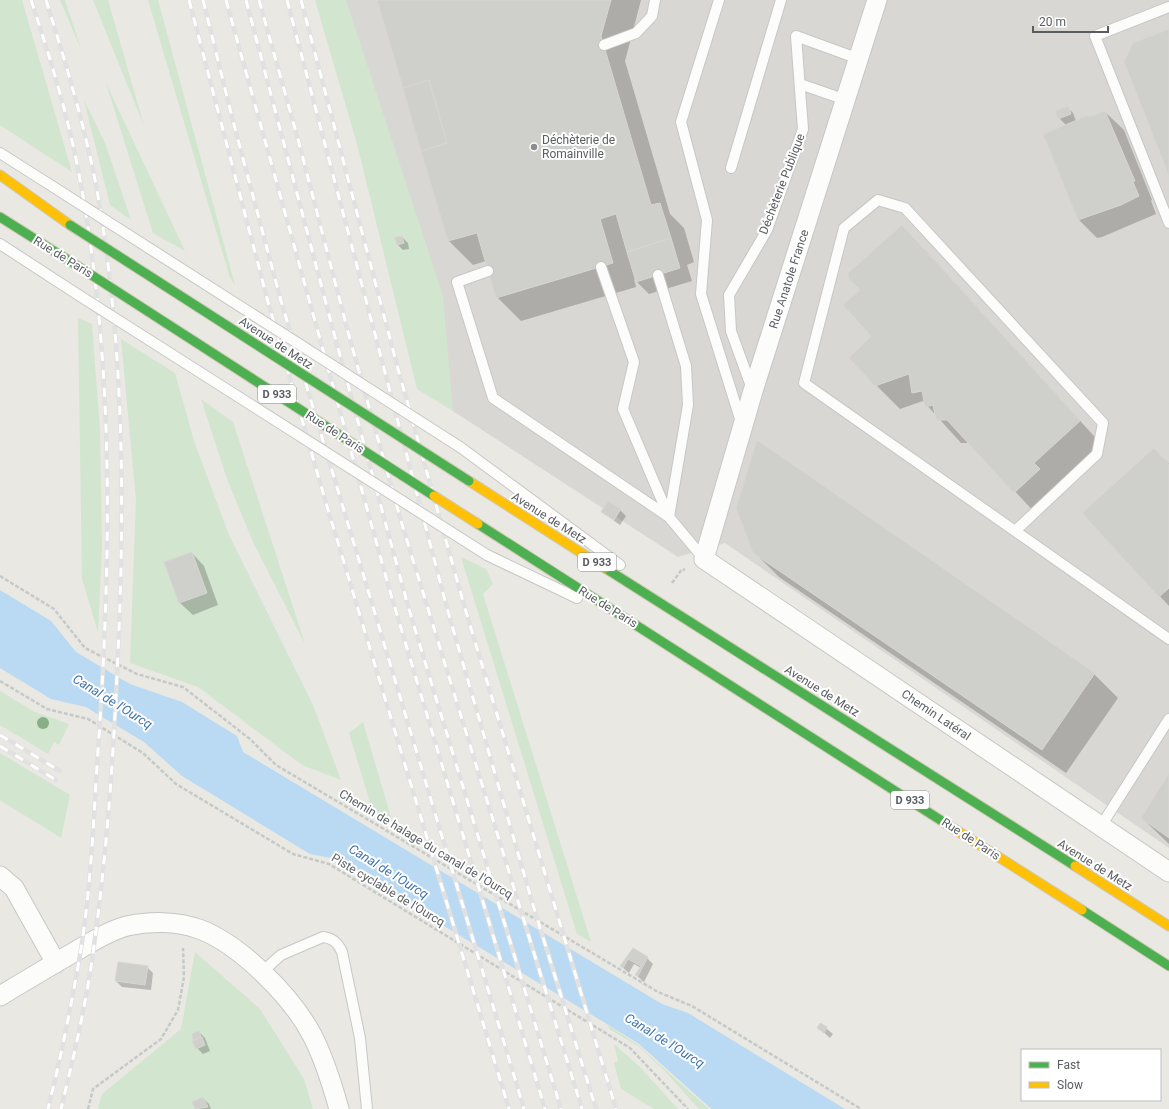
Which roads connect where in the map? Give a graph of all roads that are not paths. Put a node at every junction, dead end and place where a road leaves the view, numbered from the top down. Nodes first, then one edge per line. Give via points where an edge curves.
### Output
1 (655, 0) edge
2 (719, 0) edge
3 (781, 0) edge
4 (877, 0) edge
5 (1169, 8) edge
6 (604, 45) dead end
7 (859, 59) junction
8 (800, 84) junction
9 (846, 100) junction
10 (0, 153) edge
11 (730, 168) dead end
12 (0, 175) edge
13 (0, 217) edge
14 (1169, 223) edge
15 (0, 244) edge
16 (601, 267) dead end
17 (488, 272) dead end
18 (658, 275) dead end
19 (753, 391) junction
20 (742, 426) junction
21 (669, 517) junction
22 (1015, 531) junction
23 (704, 558) junction
24 (651, 634) junction
25 (1169, 639) edge
26 (724, 643) junction
27 (1169, 719) edge
28 (1101, 826) junction
29 (1169, 872) edge
30 (0, 876) edge
31 (1169, 926) edge
32 (56, 963) junction
33 (1169, 966) edge
34 (262, 972) junction
35 (0, 996) edge
36 (339, 1109) edge
37 (366, 1109) edge

1 - 6 lane via 652,16 636,33
2 - 20 lane via 681,122 707,220 701,294
3 - 11 lane
4 - 7 street, Rue Anatole France
5 - 14 lane via 1095,36
7 - 8 lane, Déchèterie Publique via 796,36
7 - 9 street, Rue Anatole France
8 - 9 lane
8 - 19 lane, Déchèterie Publique via 803,129 767,230 729,295 731,331
9 - 19 street, Rue Anatole France
10 - 26 lane, bridge via 460,447
12 - 26 main road, Avenue de Metz / D 933, bridge via 70,225
13 - 24 main road, Rue de Paris / D 933, bridge
15 - 24 lane, Rue de Paris, bridge via 486,555
16 - 21 lane via 634,362 623,409
17 - 21 lane via 457,282 492,398
18 - 21 lane via 686,366 688,405
19 - 20 street, Rue Anatole France
20 - 23 street, Rue Anatole France
21 - 23 lane
22 - 22 lane via 804,383 844,228 878,200 905,208 1103,423 1097,454
22 - 25 lane
23 - 28 street, Chemin Latéral
24 - 33 main road, Rue de Paris / D 933
26 - 31 main road, Avenue de Metz / D 933
27 - 28 lane
28 - 29 street, Chemin Latéral
30 - 32 street via 14,888
32 - 34 street via 95,940 128,926 166,923 199,929 219,939
32 - 35 street
34 - 36 street via 281,991 312,1035 323,1058
34 - 37 lane via 281,955 323,937 334,940 339,945 360,1038

